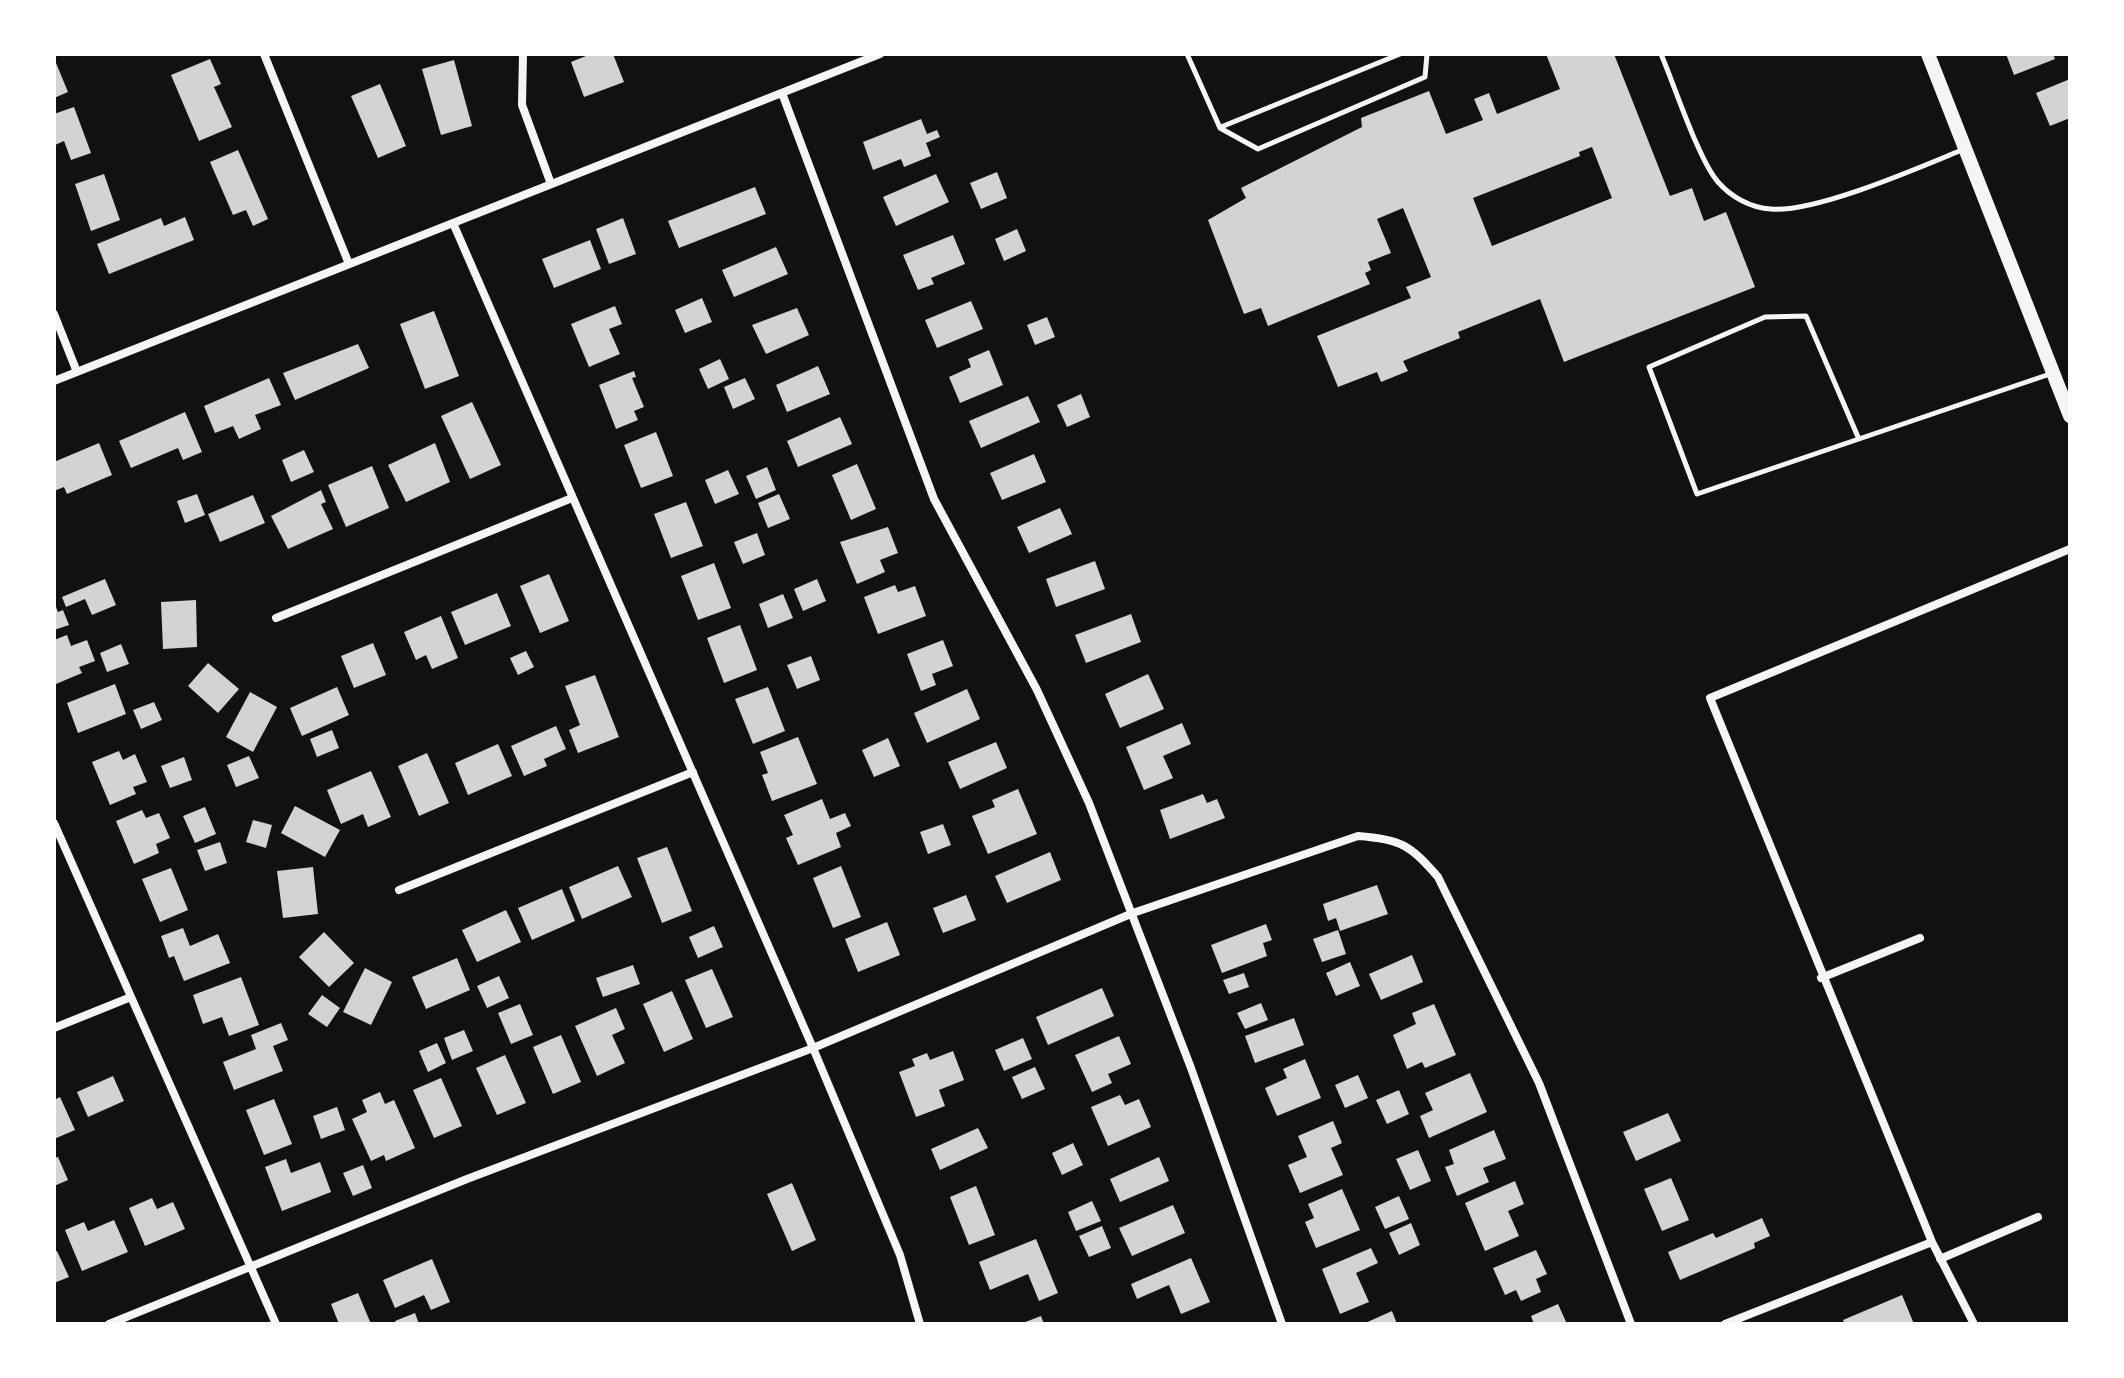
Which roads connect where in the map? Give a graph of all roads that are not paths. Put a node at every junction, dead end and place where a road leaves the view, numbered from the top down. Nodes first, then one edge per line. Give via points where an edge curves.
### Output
1 (264, 54) edge
2 (523, 54) edge
3 (880, 54) edge
4 (1187, 54) edge
5 (1400, 54) edge
6 (1427, 54) edge
7 (1661, 54) edge
8 (1928, 54) edge
9 (782, 93) junction
10 (1220, 128) junction
11 (1965, 149) junction
12 (551, 184) junction
13 (453, 223) junction
14 (349, 264) junction
15 (54, 314) edge
16 (77, 372) junction
17 (2053, 373) junction
18 (54, 381) edge
19 (2070, 416) edge
20 (1858, 437) junction
21 (572, 498) junction
22 (2070, 549) edge
23 (276, 618) dead end
24 (693, 772) junction
25 (54, 823) edge
26 (399, 890) dead end
27 (1133, 913) junction
28 (1920, 938) dead end
29 (1821, 978) junction
30 (131, 997) junction
31 (54, 1028) edge
32 (813, 1048) junction
33 (2038, 1217) dead end
34 (1932, 1242) junction
35 (1940, 1259) junction
36 (251, 1266) junction
37 (109, 1324) edge
38 (276, 1324) edge
39 (920, 1324) edge
40 (1282, 1324) edge
41 (1631, 1324) edge
42 (1725, 1324) edge
43 (1974, 1324) edge

1 - 14 street
2 - 12 street via 522,105
3 - 9 street
4 - 10 lane
5 - 10 lane
6 - 10 lane via 1425,77 1258,149
7 - 11 lane via 1712,173 1730,193 1756,208 1796,208
8 - 11 main road
9 - 12 street
9 - 27 street via 934,499 1037,690
11 - 17 main road
12 - 13 street
13 - 14 street
13 - 21 street
14 - 16 street
15 - 16 street
16 - 18 street
17 - 19 main road
17 - 20 lane
20 - 20 lane via 1806,316 1765,317 1649,367 1697,494
21 - 23 street
21 - 24 street
22 - 29 street via 1710,698
24 - 26 street
24 - 32 street
25 - 30 street
27 - 32 street
27 - 40 street
27 - 41 street via 1358,836 1392,839 1419,855 1438,877 1539,1083
28 - 29 street
29 - 34 street
30 - 31 street
30 - 36 street
32 - 36 street
32 - 39 street via 900,1255
33 - 35 street
34 - 35 street
34 - 42 street
35 - 43 street
36 - 37 street
36 - 38 street

